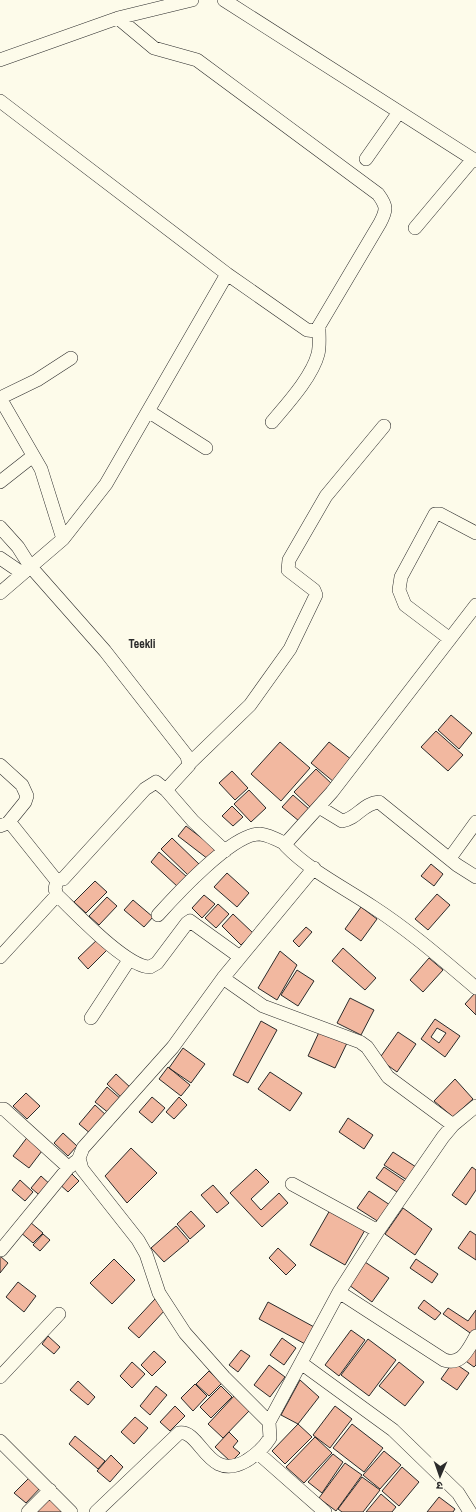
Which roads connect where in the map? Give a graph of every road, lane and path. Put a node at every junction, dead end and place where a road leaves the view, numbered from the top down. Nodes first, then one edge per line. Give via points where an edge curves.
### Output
1 (192, 0) edge
2 (224, 0) edge
3 (118, 18) junction
4 (0, 60) edge
5 (0, 101) edge
6 (399, 112) junction
7 (366, 159) dead end
8 (474, 160) edge
9 (415, 228) dead end
10 (227, 274) junction
11 (319, 329) junction
12 (71, 358) dead end
13 (0, 398) edge
14 (148, 410) junction
15 (272, 422) dead end
16 (384, 426) dead end
17 (206, 448) dead end
18 (33, 456) junction
19 (0, 482) edge
20 (0, 527) edge
21 (476, 533) edge
22 (63, 539) junction
23 (0, 558) edge
24 (26, 569) junction
25 (0, 593) edge
26 (476, 605) edge
27 (450, 639) junction
28 (190, 763) junction
29 (0, 765) edge
30 (166, 790) junction
31 (319, 807) junction
32 (476, 822) edge
33 (4, 825) edge
34 (286, 844) junction
35 (225, 851) junction
36 (450, 858) junction
37 (314, 868) junction
38 (476, 877) edge
39 (57, 880) junction
40 (56, 895) junction
41 (158, 915) dead end
42 (0, 957) edge
43 (240, 957) junction
44 (130, 960) junction
45 (223, 978) junction
46 (476, 988) edge
47 (91, 1018) dead end
48 (476, 1106) edge
49 (0, 1109) edge
50 (453, 1125) junction
51 (79, 1158) junction
52 (69, 1167) junction
53 (292, 1184) dead end
54 (378, 1230) junction
55 (1, 1250) edge
56 (339, 1292) junction
57 (59, 1314) dead end
58 (476, 1336) edge
59 (301, 1363) junction
60 (0, 1377) edge
61 (269, 1422) junction
62 (0, 1441) edge
63 (258, 1453) junction
64 (50, 1490) junction
65 (28, 1512) edge
66 (71, 1512) edge
67 (96, 1512) edge
68 (325, 1512) edge
69 (470, 1512) edge

1 - 3 street
2 - 6 street
3 - 4 street
3 - 11 street via 154,48 197,60 378,194 386,204 385,214
5 - 10 street
6 - 7 street
6 - 8 street
8 - 9 street
10 - 11 street via 307,330
10 - 14 street
11 - 15 street via 318,354 315,361 300,389
12 - 13 street via 37,380
13 - 18 street
14 - 17 street
14 - 22 street via 106,484
16 - 28 street via 326,496 289,560 288,570 314,590 316,595 290,649 250,705
18 - 19 street
18 - 22 street via 41,469
20 - 24 street via 18,548
21 - 27 street via 440,514 435,514 401,577 399,590 405,605
22 - 24 street
23 - 24 street
24 - 25 street
24 - 28 street via 105,651
26 - 27 street
27 - 31 street
28 - 30 street
29 - 33 street via 22,785 27,796 25,802
30 - 35 street via 193,821
30 - 39 street via 156,782 145,789 63,878
31 - 34 street
31 - 36 street via 342,821 353,819 362,809 378,802
32 - 36 street
33 - 39 street via 19,833
34 - 35 street via 260,834 247,836
34 - 37 street via 287,848
35 - 41 street via 185,886
36 - 38 street
37 - 43 street
37 - 46 street via 420,941
39 - 40 street
40 - 42 street
40 - 44 street
43 - 44 street via 190,921 154,966 146,967
43 - 45 street
44 - 47 street
45 - 50 street via 263,1006 360,1042 367,1047 388,1076
45 - 51 street via 172,1047 83,1148
48 - 50 street
49 - 52 street
50 - 54 street
51 - 52 street
51 - 61 street via 82,1169 143,1248 159,1293 180,1327 224,1377
52 - 55 street
53 - 54 street
54 - 56 street
56 - 58 street via 449,1362 462,1358
56 - 59 street
57 - 60 street
59 - 61 street
59 - 69 street via 392,1430 458,1493
61 - 63 street via 270,1438
62 - 64 street
63 - 67 street via 237,1466 225,1468 188,1436 179,1433
63 - 68 street
64 - 65 street
64 - 66 street

